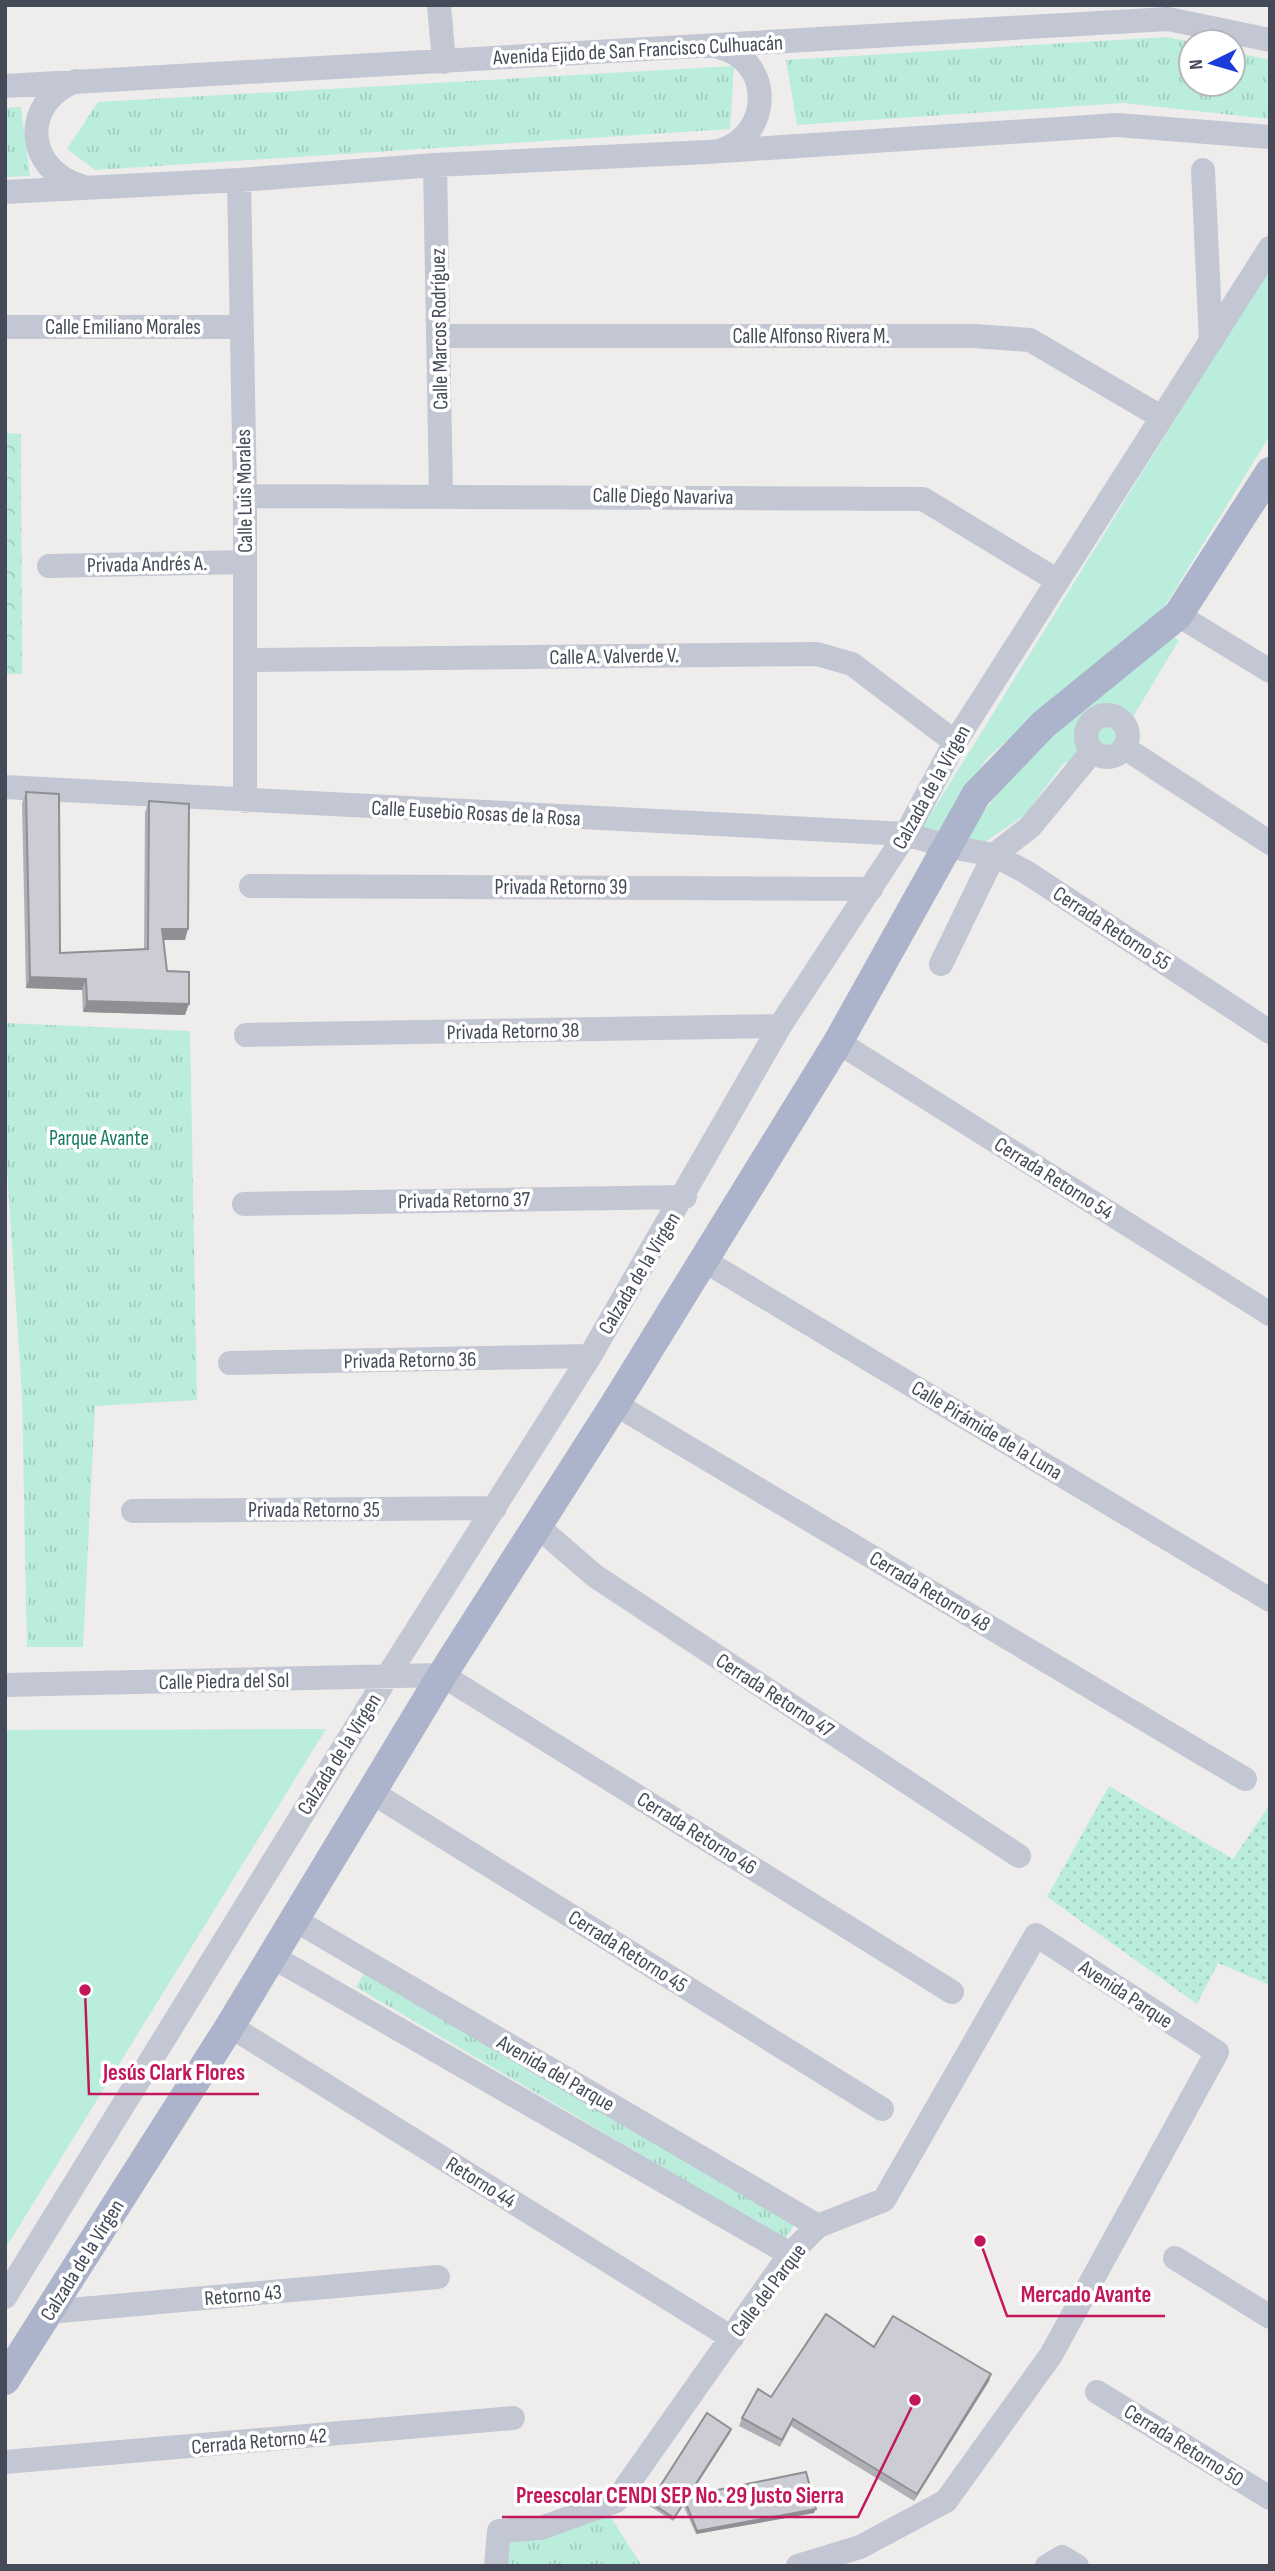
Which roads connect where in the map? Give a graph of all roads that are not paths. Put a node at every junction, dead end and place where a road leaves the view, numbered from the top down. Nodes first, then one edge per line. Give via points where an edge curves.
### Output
1 (439, 5) edge
2 (1270, 40) edge
3 (700, 47) junction
4 (444, 62) junction
5 (87, 80) junction
6 (5, 86) edge
7 (1270, 138) edge
8 (708, 152) junction
9 (435, 165) junction
10 (1203, 170) dead end
11 (239, 180) junction
12 (93, 186) junction
13 (5, 192) edge
14 (1270, 248) edge
15 (5, 327) edge
16 (241, 327) junction
17 (439, 336) junction
18 (1211, 342) junction
19 (1161, 417) junction
20 (1270, 472) edge
21 (441, 494) junction
22 (245, 496) junction
23 (245, 562) junction
24 (48, 566) dead end
25 (1058, 581) junction
26 (1178, 615) junction
27 (246, 660) junction
28 (1270, 671) edge
29 (955, 742) junction
30 (1125, 748) junction
31 (1093, 752) junction
32 (5, 787) edge
33 (245, 801) junction
34 (906, 834) junction
35 (1270, 843) edge
36 (946, 846) junction
37 (994, 855) junction
38 (251, 886) dead end
39 (871, 889) junction
40 (941, 964) dead end
41 (780, 1026) junction
42 (1270, 1032) edge
43 (246, 1035) dead end
44 (838, 1042) junction
45 (685, 1197) junction
46 (244, 1204) dead end
47 (703, 1261) junction
48 (1270, 1314) edge
49 (590, 1356) junction
50 (230, 1363) dead end
51 (615, 1404) junction
52 (495, 1508) junction
53 (133, 1511) dead end
54 (537, 1526) junction
55 (1270, 1600) edge
56 (442, 1675) junction
57 (387, 1677) junction
58 (5, 1685) edge
59 (1245, 1779) dead end
60 (373, 1793) junction
61 (1019, 1856) dead end
62 (295, 1920) junction
63 (1036, 1935) joint
64 (273, 1957) junction
65 (952, 1992) dead end
66 (230, 2026) junction
67 (882, 2109) dead end
68 (818, 2226) junction
69 (790, 2254) junction
70 (1175, 2258) dead end
71 (438, 2277) dead end
72 (5, 2297) edge
73 (48, 2312) junction
74 (1270, 2316) edge
75 (732, 2338) junction
76 (5, 2380) edge
77 (1097, 2392) dead end
78 (513, 2418) dead end
79 (5, 2462) edge
80 (1270, 2498) edge
81 (496, 2566) edge
82 (798, 2566) edge
83 (1047, 2566) edge
84 (1077, 2566) edge

1 - 4 street
2 - 3 street, Avenida Ejido de San Francisco Culhuacán via 1168,19
3 - 4 street, Avenida Ejido de San Francisco Culhuacán
3 - 8 street via 722,48 742,58 756,76 761,98 750,132 731,147
4 - 5 street, Avenida Ejido de San Francisco Culhuacán
5 - 6 street, Avenida Ejido de San Francisco Culhuacán
5 - 12 street via 64,86 46,102 37,137 43,160 59,177
7 - 8 street via 1117,125
8 - 9 street
9 - 11 street
9 - 17 street, Calle Marcos Rodríguez
10 - 18 street
11 - 12 street
11 - 16 street, Calle Luis Morales
12 - 13 street
14 - 18 street, Calzada de la Virgen
15 - 16 street, Calle Emiliano Morales
16 - 22 street, Calle Luis Morales
17 - 19 street, Calle Alfonso Rivera M. via 974,336 1030,340
17 - 21 street, Calle Marcos Rodríguez
18 - 19 street, Calzada de la Virgen
19 - 25 street, Calzada de la Virgen
20 - 26 main road, Calzada de la Virgen
21 - 22 street, Calle Diego Navariva
21 - 25 street, Calle Diego Navariva via 923,499
22 - 23 street, Calle Luis Morales
23 - 24 street, Privada Andrés A.
23 - 27 street, Calle Luis Morales
25 - 29 street, Calzada de la Virgen
26 - 28 street
26 - 36 main road, Calzada de la Virgen via 1044,724 976,795
27 - 29 street, Calle A. Valverde V. via 817,654 852,664
27 - 33 street, Calle Luis Morales
29 - 34 street, Calzada de la Virgen
30 - 31 street via 1110,757
30 - 31 street via 1127,729 1122,721 1105,715 1089,725 1087,744
30 - 35 street
31 - 37 street via 1030,827
32 - 33 street, Calle Eusebio Rosas de la Rosa
33 - 34 street, Calle Eusebio Rosas de la Rosa
34 - 36 street, Calle Eusebio Rosas de la Rosa
34 - 39 street, Calzada de la Virgen
36 - 37 street, Cerrada Retorno 55
36 - 44 main road, Calzada de la Virgen
37 - 40 street
37 - 42 street, Cerrada Retorno 55
38 - 39 street, Privada Retorno 39
39 - 41 street, Calzada de la Virgen
41 - 43 street, Privada Retorno 38
41 - 45 street, Calzada de la Virgen
44 - 47 main road, Calzada de la Virgen
44 - 48 street, Cerrada Retorno 54
45 - 46 street, Privada Retorno 37
45 - 49 street, Calzada de la Virgen
47 - 51 main road, Calzada de la Virgen
47 - 55 street, Calle Pirámide de la Luna
49 - 50 street, Privada Retorno 36
49 - 52 street, Calzada de la Virgen
51 - 54 main road, Calzada de la Virgen
51 - 59 street, Cerrada Retorno 48
52 - 53 street, Privada Retorno 35
52 - 57 street, Calzada de la Virgen
54 - 56 main road, Calzada de la Virgen
54 - 61 street, Cerrada Retorno 47 via 595,1576
56 - 57 street, Calle Piedra del Sol
56 - 60 main road, Calzada de la Virgen
56 - 65 street, Cerrada Retorno 46
57 - 58 street, Calle Piedra del Sol
57 - 72 street, Calzada de la Virgen
60 - 62 main road, Calzada de la Virgen
60 - 67 street, Cerrada Retorno 45
62 - 64 main road, Calzada de la Virgen
62 - 68 street, Avenida del Parque
63 - 68 street, Calle del Parque via 884,2200
63 - 82 street, Avenida Parque via 1217,2052 1051,2355 946,2501 860,2547
64 - 66 main road, Calzada de la Virgen
64 - 69 street, Avenida del Parque
66 - 73 main road, Calzada de la Virgen
66 - 75 street, Retorno 44
68 - 69 street, Calle del Parque
69 - 75 street, Calle del Parque
70 - 74 street
71 - 73 street, Retorno 43
73 - 76 main road, Calzada de la Virgen
75 - 81 street, Calle del Parque via 616,2501 541,2528 499,2531
77 - 80 street, Cerrada Retorno 50
78 - 79 street, Cerrada Retorno 42
83 - 84 street via 1062,2557

